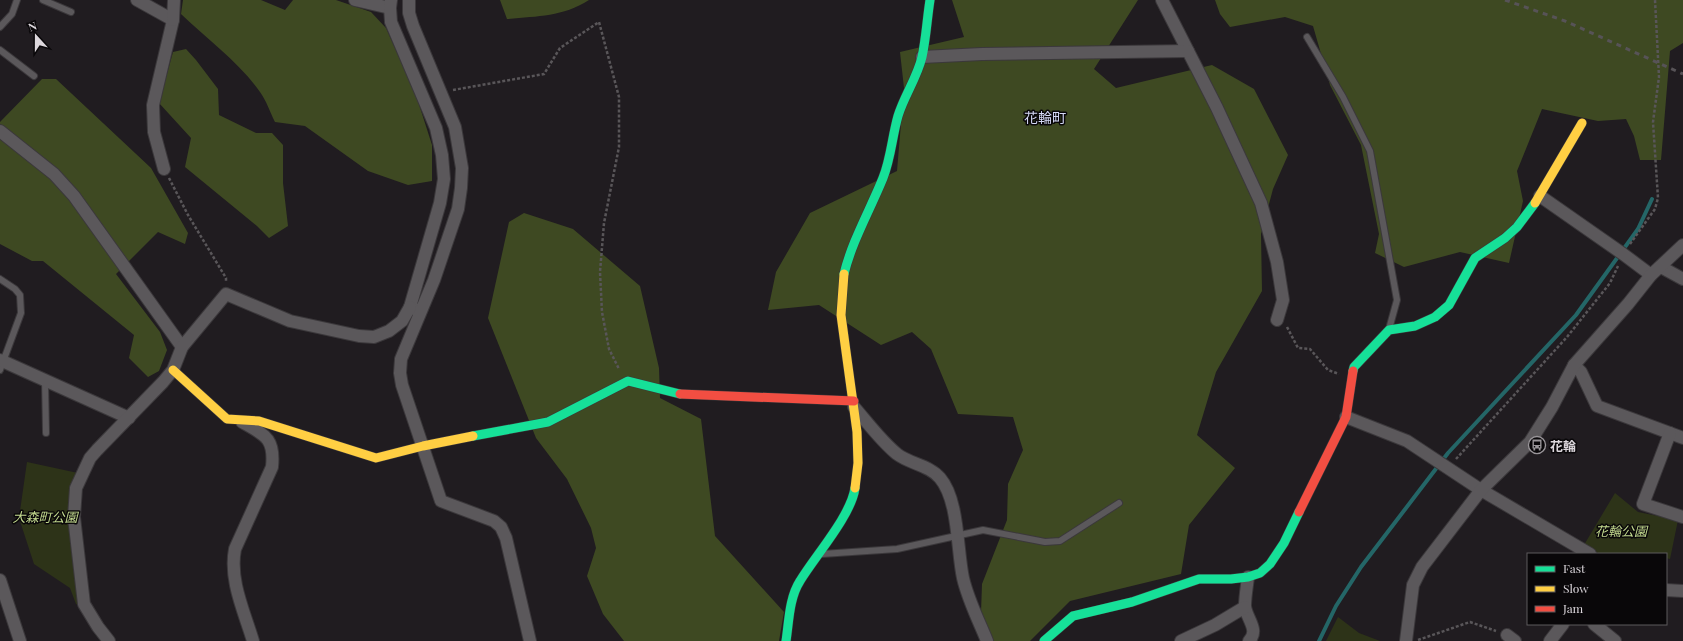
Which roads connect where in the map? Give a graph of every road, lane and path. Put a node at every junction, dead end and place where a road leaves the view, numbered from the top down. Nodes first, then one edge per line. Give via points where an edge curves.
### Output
1 (17, 0) edge
2 (43, 0) edge
3 (137, 0) edge
4 (174, 0) edge
5 (355, 0) edge
6 (410, 0) edge
7 (930, 0) edge
8 (1162, 0) edge
9 (391, 4) edge
10 (71, 12) dead end
11 (173, 20) junction
12 (0, 27) edge
13 (1307, 38) dead end
14 (0, 50) edge
15 (1188, 51) junction
16 (922, 56) junction
17 (34, 76) dead end
18 (440, 92) junction
19 (1582, 124) dead end
20 (0, 131) edge
21 (164, 169) joint
22 (1540, 196) junction
23 (1683, 245) edge
24 (1661, 267) junction
25 (1651, 276) junction
26 (0, 279) edge
27 (1683, 279) edge
28 (226, 294) junction
29 (410, 307) junction
30 (422, 311) junction
31 (1277, 320) joint
32 (1389, 330) junction
33 (182, 347) junction
34 (1, 363) edge
35 (1574, 365) junction
36 (173, 370) junction
37 (45, 380) junction
38 (1352, 380) junction
39 (628, 381) junction
40 (854, 404) junction
41 (129, 418) junction
42 (1346, 418) junction
43 (240, 420) junction
44 (46, 433) dead end
45 (1670, 433) junction
46 (1683, 438) edge
47 (423, 446) junction
48 (1481, 490) junction
49 (1119, 503) dead end
50 (1683, 517) edge
51 (957, 534) junction
52 (1588, 553) edge
53 (818, 554) junction
54 (1248, 577) junction
55 (0, 580) edge
56 (1667, 590) edge
57 (1683, 591) edge
58 (1245, 607) junction
59 (0, 614) edge
60 (12, 620) junction
61 (1562, 625) edge
62 (1595, 625) edge
63 (1511, 638) edge
64 (20, 641) edge
65 (109, 641) edge
66 (253, 641) edge
67 (530, 641) edge
68 (786, 641) edge
69 (987, 641) edge
70 (1044, 641) edge
71 (1181, 641) edge
72 (1249, 641) edge
73 (1406, 641) edge
74 (1416, 641) edge
75 (1550, 641) edge
76 (1615, 641) edge

1 - 12 lane via 12,14
2 - 10 lane
3 - 11 street
4 - 11 street
5 - 9 street
6 - 18 street via 409,13 413,26
7 - 16 street
8 - 15 street
9 - 29 street via 392,22 436,128 442,155 440,203
11 - 21 street via 154,105 154,132
13 - 32 lane via 1343,97 1370,151 1397,300
14 - 17 lane
15 - 16 street
15 - 31 street via 1260,203 1277,262 1283,300
16 - 40 street via 900,111 885,171 848,258 843,278 841,315
18 - 30 street via 455,127 460,148 461,188 458,209
18 - 39 path via 544,74 560,48 599,22 619,97 619,146 604,223 601,258 602,312 609,349
19 - 22 street
20 - 33 street via 54,174 74,196
21 - 28 path via 226,278
22 - 25 street
22 - 32 street via 1517,228 1474,258 1449,305 1440,313 1415,326
23 - 24 street
24 - 25 street
24 - 27 street
25 - 35 street
26 - 34 lane via 15,288 20,295 21,314
28 - 29 street via 290,320 359,336 374,337 389,332 402,321
28 - 33 street
29 - 30 street
30 - 47 street via 401,359 400,372
31 - 38 path via 1288,328 1298,348 1310,349 1328,370
32 - 38 street via 1354,367
33 - 36 street
34 - 37 street
35 - 45 street via 1582,372 1597,406
35 - 48 street via 1530,442
36 - 41 street
36 - 43 street via 227,419
37 - 41 street
37 - 44 lane
38 - 42 street
39 - 40 street via 684,395
39 - 47 street via 548,422
40 - 51 street via 877,435 898,455 940,478 950,496
40 - 53 street via 858,462 854,494
41 - 65 street via 90,458 76,488 74,517 84,604
42 - 48 street via 1407,441
42 - 54 street via 1284,543 1270,564 1260,573
43 - 47 street via 259,421 376,458
43 - 66 street via 264,434 271,445 273,457 272,467 235,549 233,562 239,596
45 - 46 street
45 - 50 street via 1643,504
47 - 67 street via 441,501 494,521 501,527 506,538
48 - 52 street
48 - 73 street via 1416,577
49 - 51 lane via 1060,541 1045,542 983,530
51 - 53 lane via 897,548
51 - 69 street via 963,579
53 - 68 street via 799,582 793,597
54 - 58 street
54 - 70 street via 1199,578 1132,602 1073,616
55 - 60 street
56 - 57 street
58 - 71 street
58 - 72 street via 1254,633
59 - 60 street
60 - 64 street
61 - 75 street
62 - 76 street
63 - 74 path via 1470,622

